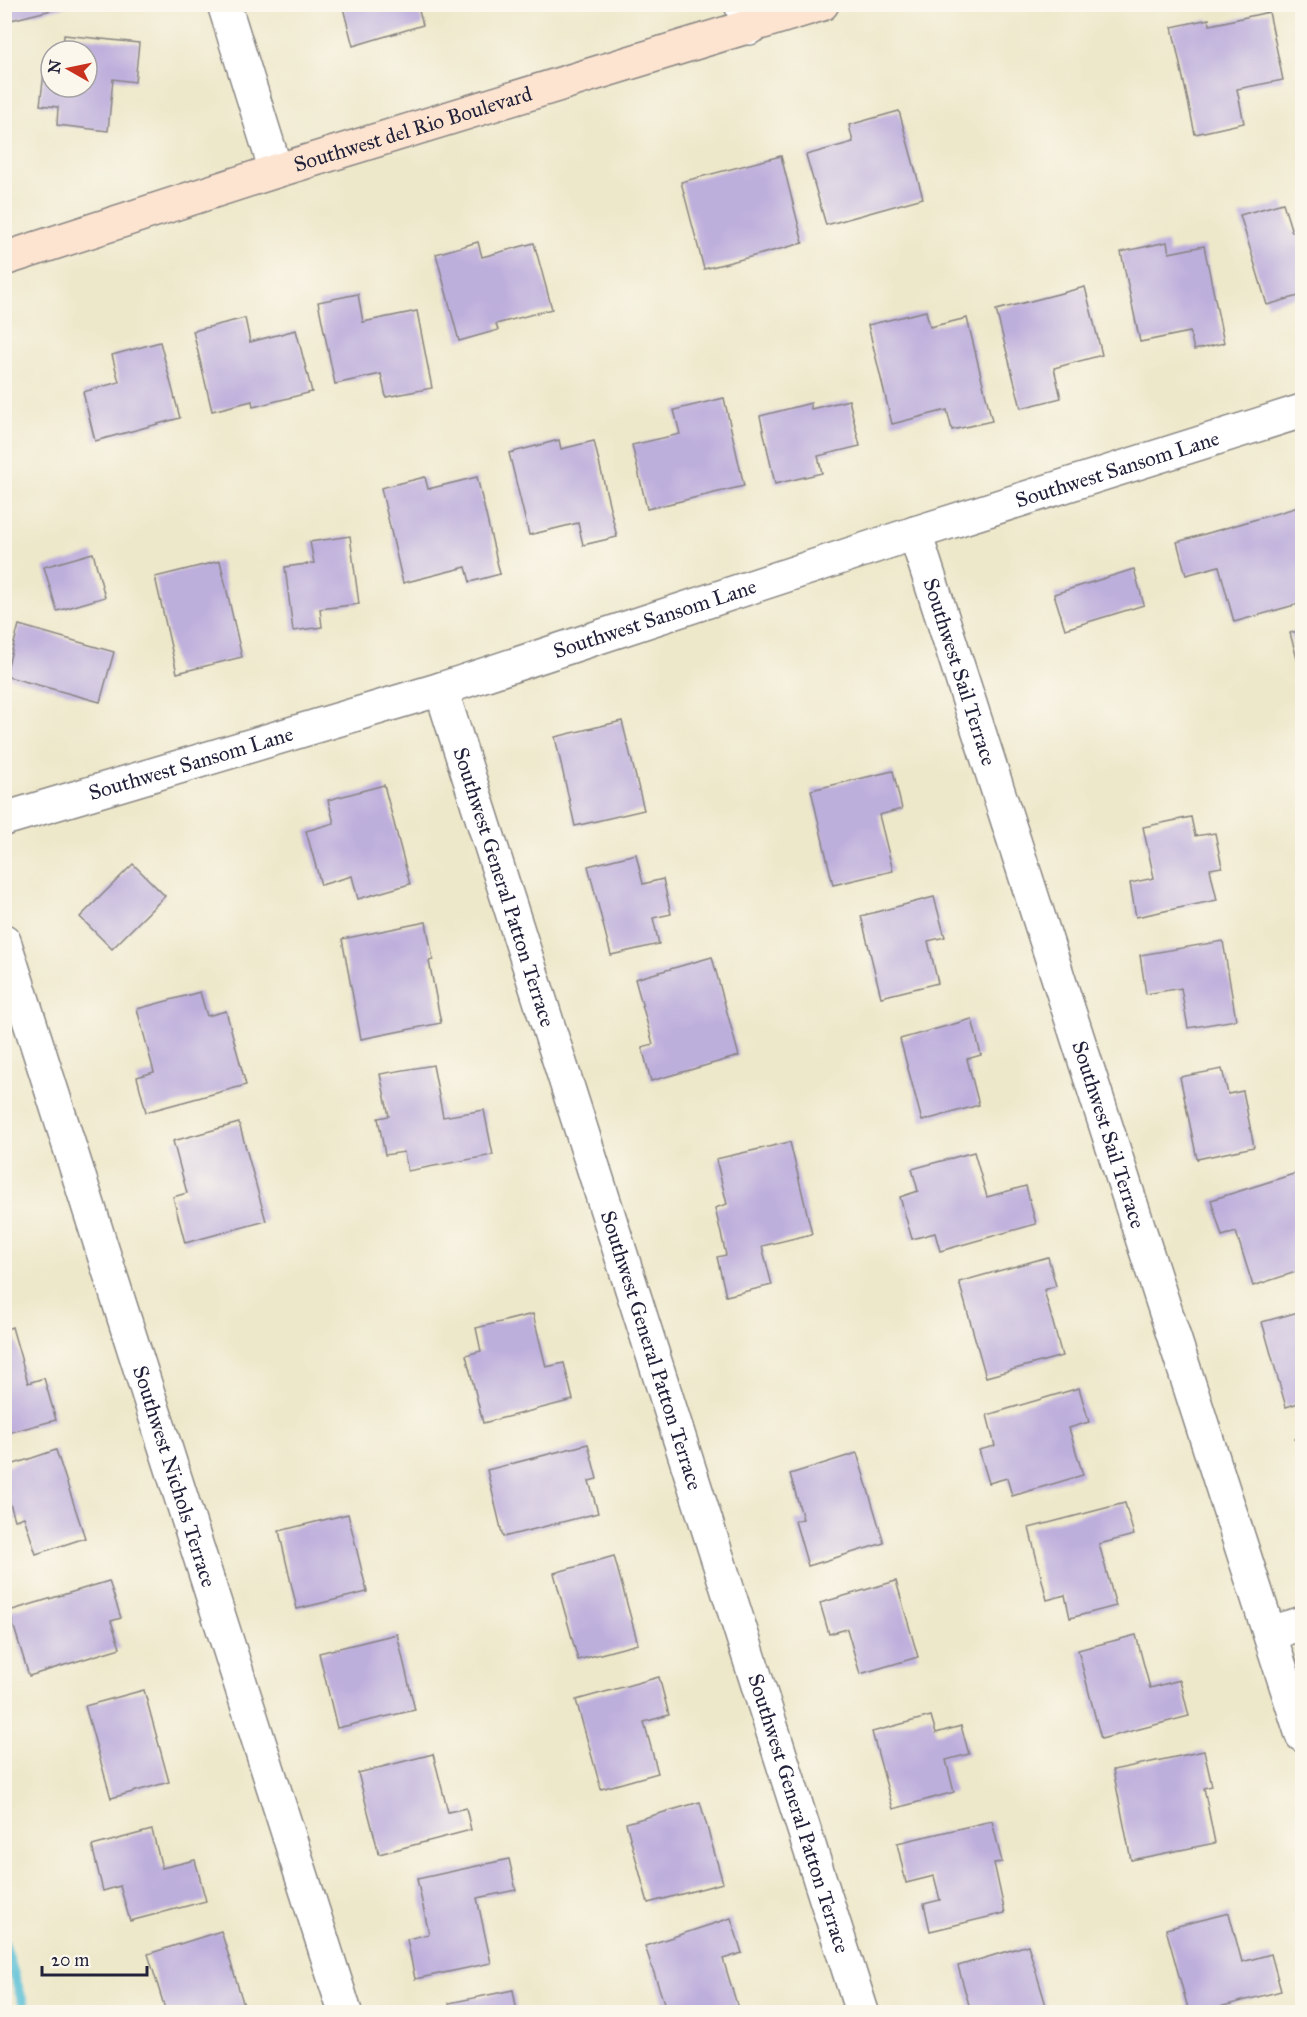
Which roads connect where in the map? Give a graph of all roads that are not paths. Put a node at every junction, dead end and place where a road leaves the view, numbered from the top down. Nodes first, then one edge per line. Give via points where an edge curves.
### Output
1 (224, 4) edge
2 (822, 4) edge
3 (745, 16) edge
4 (276, 171) junction
5 (4, 259) edge
6 (1302, 411) edge
7 (915, 533) junction
8 (441, 689) junction
9 (4, 819) edge
10 (4, 941) edge
11 (1302, 1623) edge
12 (1272, 1633) junction
13 (1302, 1735) edge
14 (345, 2013) edge
15 (862, 2013) edge

1 - 4 street
2 - 3 street, Southwest del Rio Boulevard
3 - 4 street, Southwest del Rio Boulevard
4 - 5 street, Southwest del Rio Boulevard
6 - 7 street, Southwest Sansom Lane
7 - 8 street, Southwest Sansom Lane
7 - 12 street, Southwest Sail Terrace
8 - 9 street, Southwest Sansom Lane
8 - 15 street, Southwest General Patton Terrace
10 - 14 street, Southwest Nichols Terrace
11 - 12 street
12 - 13 street, Southwest Sail Terrace

